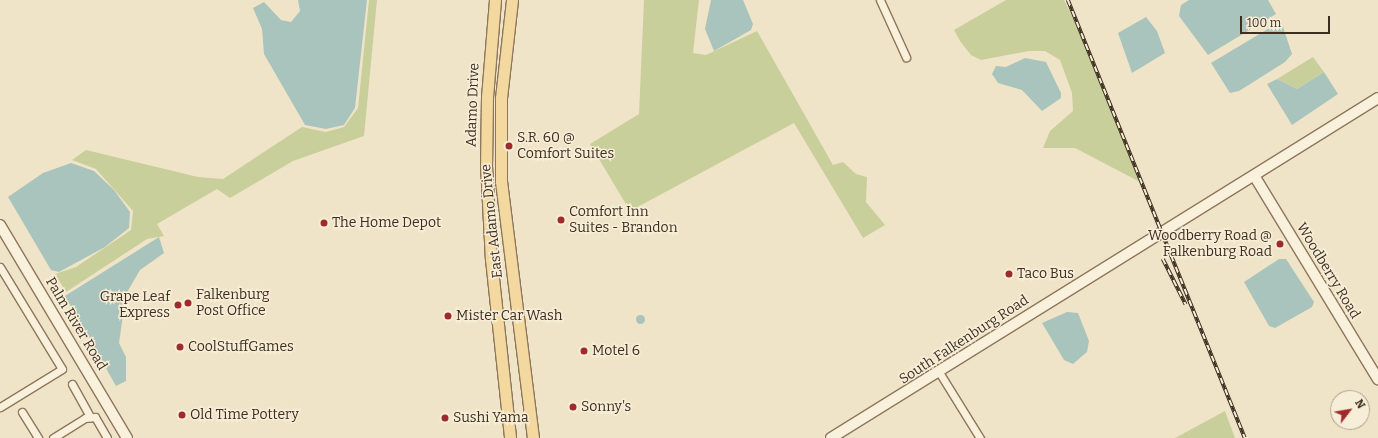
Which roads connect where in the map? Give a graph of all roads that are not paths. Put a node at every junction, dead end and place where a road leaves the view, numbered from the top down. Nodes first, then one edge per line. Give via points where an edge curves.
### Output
1 (495, 0) edge
2 (500, 0) edge
3 (512, 0) edge
4 (880, 0) edge
5 (906, 57) dead end
6 (487, 97) junction
7 (501, 98) junction
8 (1378, 98) edge
9 (1255, 177) junction
10 (502, 193) junction
11 (0, 225) edge
12 (491, 258) joint
13 (0, 267) edge
14 (939, 372) junction
15 (1378, 379) edge
16 (72, 384) dead end
17 (0, 407) edge
18 (22, 412) dead end
19 (90, 417) junction
20 (38, 438) edge
21 (53, 438) edge
22 (107, 438) edge
23 (127, 438) edge
24 (510, 438) edge
25 (533, 438) edge
26 (831, 438) edge
27 (980, 438) edge

1 - 6 main road, Adamo Drive
2 - 7 main road via 494,83 495,93
3 - 7 main road, East Adamo Drive
4 - 5 street
6 - 10 main road via 491,108 493,179
6 - 12 main road, Adamo Drive
7 - 10 main road, East Adamo Drive
8 - 9 street, South Falkenburg Road
9 - 14 street, South Falkenburg Road
9 - 15 street, Woodberry Road
10 - 25 main road, East Adamo Drive
11 - 23 street, Palm River Road
12 - 24 main road, East Adamo Drive
13 - 17 street via 62,369
14 - 26 street, South Falkenburg Road
14 - 27 street
16 - 19 street
18 - 20 street
19 - 21 street
19 - 22 street via 95,416

